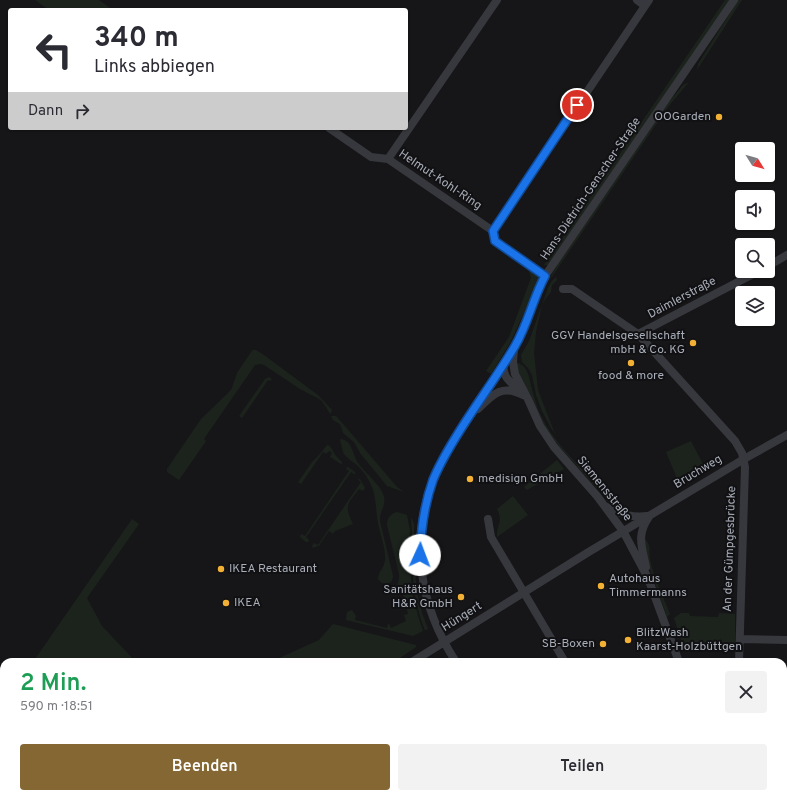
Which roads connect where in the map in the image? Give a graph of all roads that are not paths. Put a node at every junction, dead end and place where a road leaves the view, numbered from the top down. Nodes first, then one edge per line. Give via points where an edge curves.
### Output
1 (497, 0) edge
2 (637, 0) edge
3 (734, 0) edge
4 (647, 3) edge
5 (332, 130) edge
6 (408, 130) edge
7 (408, 130) edge
8 (388, 159) junction
9 (493, 231) junction
10 (787, 255) edge
11 (775, 262) edge
12 (545, 276) junction
13 (746, 278) edge
14 (563, 289) dead end
15 (638, 334) junction
16 (516, 344) junction
17 (505, 363) junction
18 (524, 394) junction
19 (467, 419) junction
20 (787, 435) edge
21 (744, 459) junction
22 (605, 505) junction
23 (650, 515) junction
24 (488, 519) dead end
25 (623, 531) junction
26 (648, 578) junction
27 (524, 592) junction
28 (740, 639) junction
29 (787, 640) edge
30 (444, 642) junction
31 (418, 658) edge
32 (454, 658) edge
33 (563, 658) edge
34 (678, 658) edge
35 (740, 658) edge

1 - 6 street, Helmut-Kohl-Ring
2 - 4 street
3 - 12 street, Hans-Dietrich-Genscher-Straße
4 - 9 street
5 - 8 street via 371,157
7 - 8 street, Helmut-Kohl-Ring
8 - 9 street, Helmut-Kohl-Ring
9 - 12 street via 495,241
10 - 11 street
12 - 16 street, Hans-Dietrich-Genscher-Straße
13 - 15 street, Daimlerstraße
14 - 15 street via 572,289
15 - 21 street via 735,441
16 - 17 street, Hans-Dietrich-Genscher-Straße
16 - 18 street, Siemensstraße via 513,366
17 - 18 street, Siemensstraße via 503,369 506,377
17 - 19 street, Hans-Dietrich-Genscher-Straße
18 - 19 street, Hans-Dietrich-Genscher-Straße via 511,390 499,392
18 - 22 street, Siemensstraße via 548,439
19 - 30 street, Hans-Dietrich-Genscher-Straße via 439,466 428,495 422,524 420,555 424,587
20 - 21 street, Bruchweg
21 - 23 street, Bruchweg
21 - 28 street, An der Gümpgesbrücke
22 - 23 street via 631,517
22 - 25 street, Siemensstraße
23 - 25 street, Bruchweg
23 - 26 street via 641,535
24 - 27 street via 491,537
25 - 26 street, Siemensstraße
25 - 27 street, Hüngert
26 - 34 street, Siemensstraße
27 - 30 street, Hüngert
27 - 33 street
28 - 29 street
28 - 35 street, An der Gümpgesbrücke
30 - 31 street, Hüngert
30 - 32 street, Hans-Dietrich-Genscher-Straße

